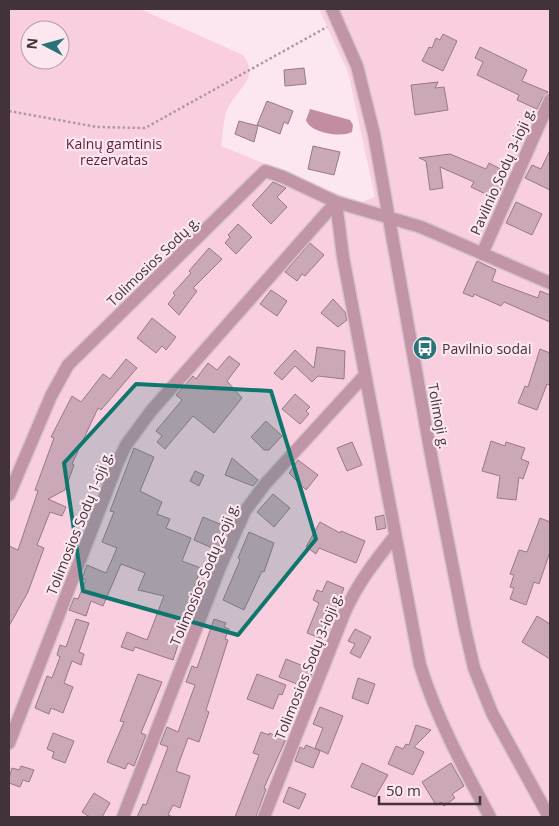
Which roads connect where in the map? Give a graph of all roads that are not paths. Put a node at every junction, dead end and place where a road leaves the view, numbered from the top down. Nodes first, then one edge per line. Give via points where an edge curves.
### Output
1 (332, 9) edge
2 (550, 100) edge
3 (336, 202) junction
4 (390, 216) junction
5 (482, 254) junction
6 (550, 283) edge
7 (365, 375) junction
8 (9, 495) edge
9 (395, 536) junction
10 (9, 743) edge
11 (548, 813) edge
12 (123, 817) edge
13 (264, 817) edge
14 (490, 817) edge

1 - 4 street, Tolimoji g. via 365,95
2 - 5 street, Pavilnio Sodų 3-ioji g.
3 - 4 street, Tolimosios Sodų g.
3 - 7 street
3 - 8 street, Tolimosios Sodų g. via 265,171 68,365 51,396
3 - 10 street, Tolimosios Sodų 1-oji g. via 151,411 126,445
4 - 5 street, Tolimosios Sodų g. via 422,226
4 - 11 street, Tolimoji g. via 431,454 474,668 492,713
5 - 6 street, Tolimosios Sodų g.
7 - 9 street
7 - 12 street, Tolimosios Sodų 2-oji g. via 266,483 245,511
9 - 13 street, Tolimosios Sodų 3-ioji g. via 369,568 344,614
9 - 14 street via 420,665 433,705 450,744

